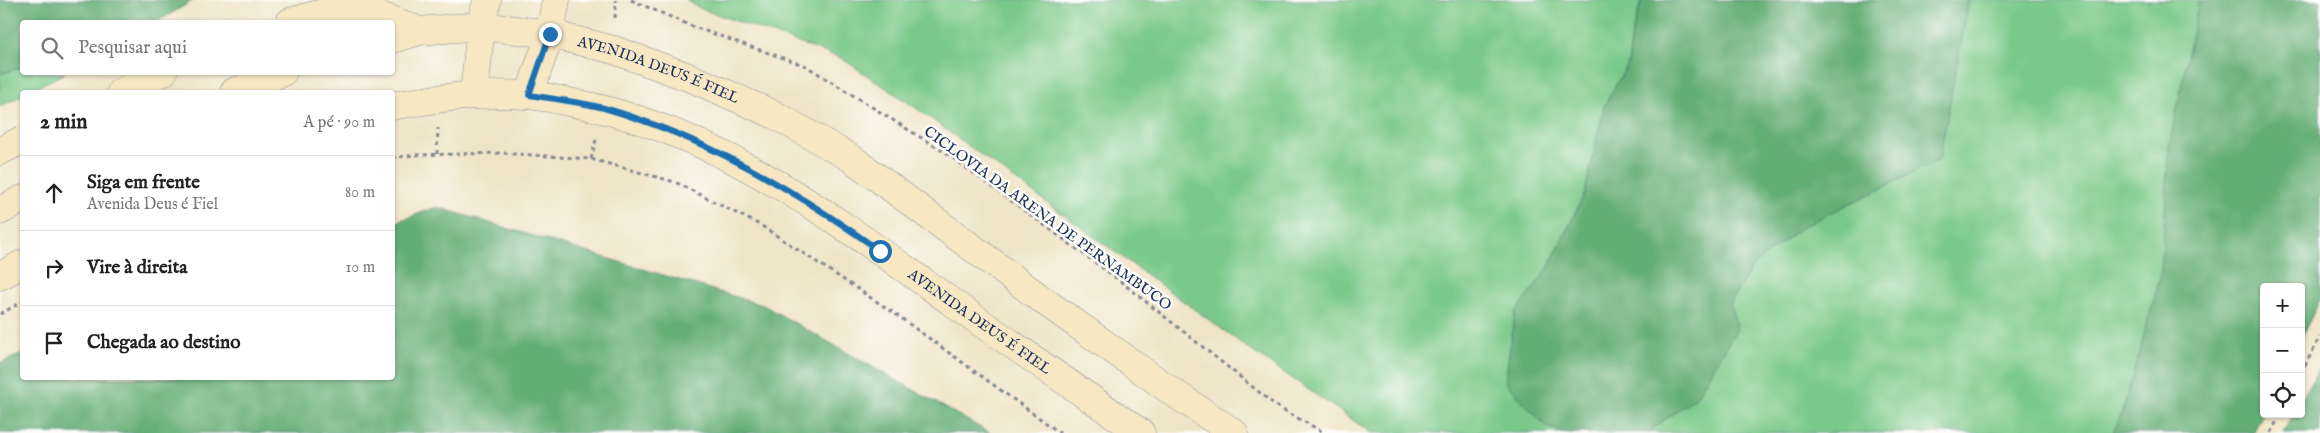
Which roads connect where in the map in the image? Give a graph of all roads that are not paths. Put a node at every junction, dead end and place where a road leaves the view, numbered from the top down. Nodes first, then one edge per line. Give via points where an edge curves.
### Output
1 (487, 0) edge
2 (556, 0) edge
3 (298, 20) edge
4 (394, 20) edge
5 (395, 21) edge
6 (481, 26) junction
7 (419, 31) junction
8 (550, 34) junction
9 (395, 38) edge
10 (157, 75) edge
11 (276, 75) edge
12 (125, 90) edge
13 (239, 90) edge
14 (474, 94) junction
15 (529, 95) junction
16 (395, 105) edge
17 (20, 141) edge
18 (0, 151) edge
19 (20, 199) edge
20 (0, 211) edge
21 (20, 265) edge
22 (0, 276) edge
23 (1142, 433) edge
24 (1234, 433) edge

1 - 6 main road
2 - 8 main road
3 - 4 main road via 332,11 360,11
5 - 7 main road
6 - 7 main road
6 - 8 main road, AVENIDA DEUS É FIEL
6 - 14 main road
7 - 9 main road
8 - 15 main road
8 - 24 main road, AVENIDA DEUS É FIEL via 614,50 691,78 775,115 851,158 1084,329
10 - 12 main road
11 - 13 main road
14 - 15 main road, AVENIDA DEUS É FIEL
14 - 16 main road, AVENIDA DEUS É FIEL
15 - 23 main road, AVENIDA DEUS É FIEL via 603,108 677,133 748,167 823,210
17 - 18 main road
19 - 20 main road
21 - 22 main road

